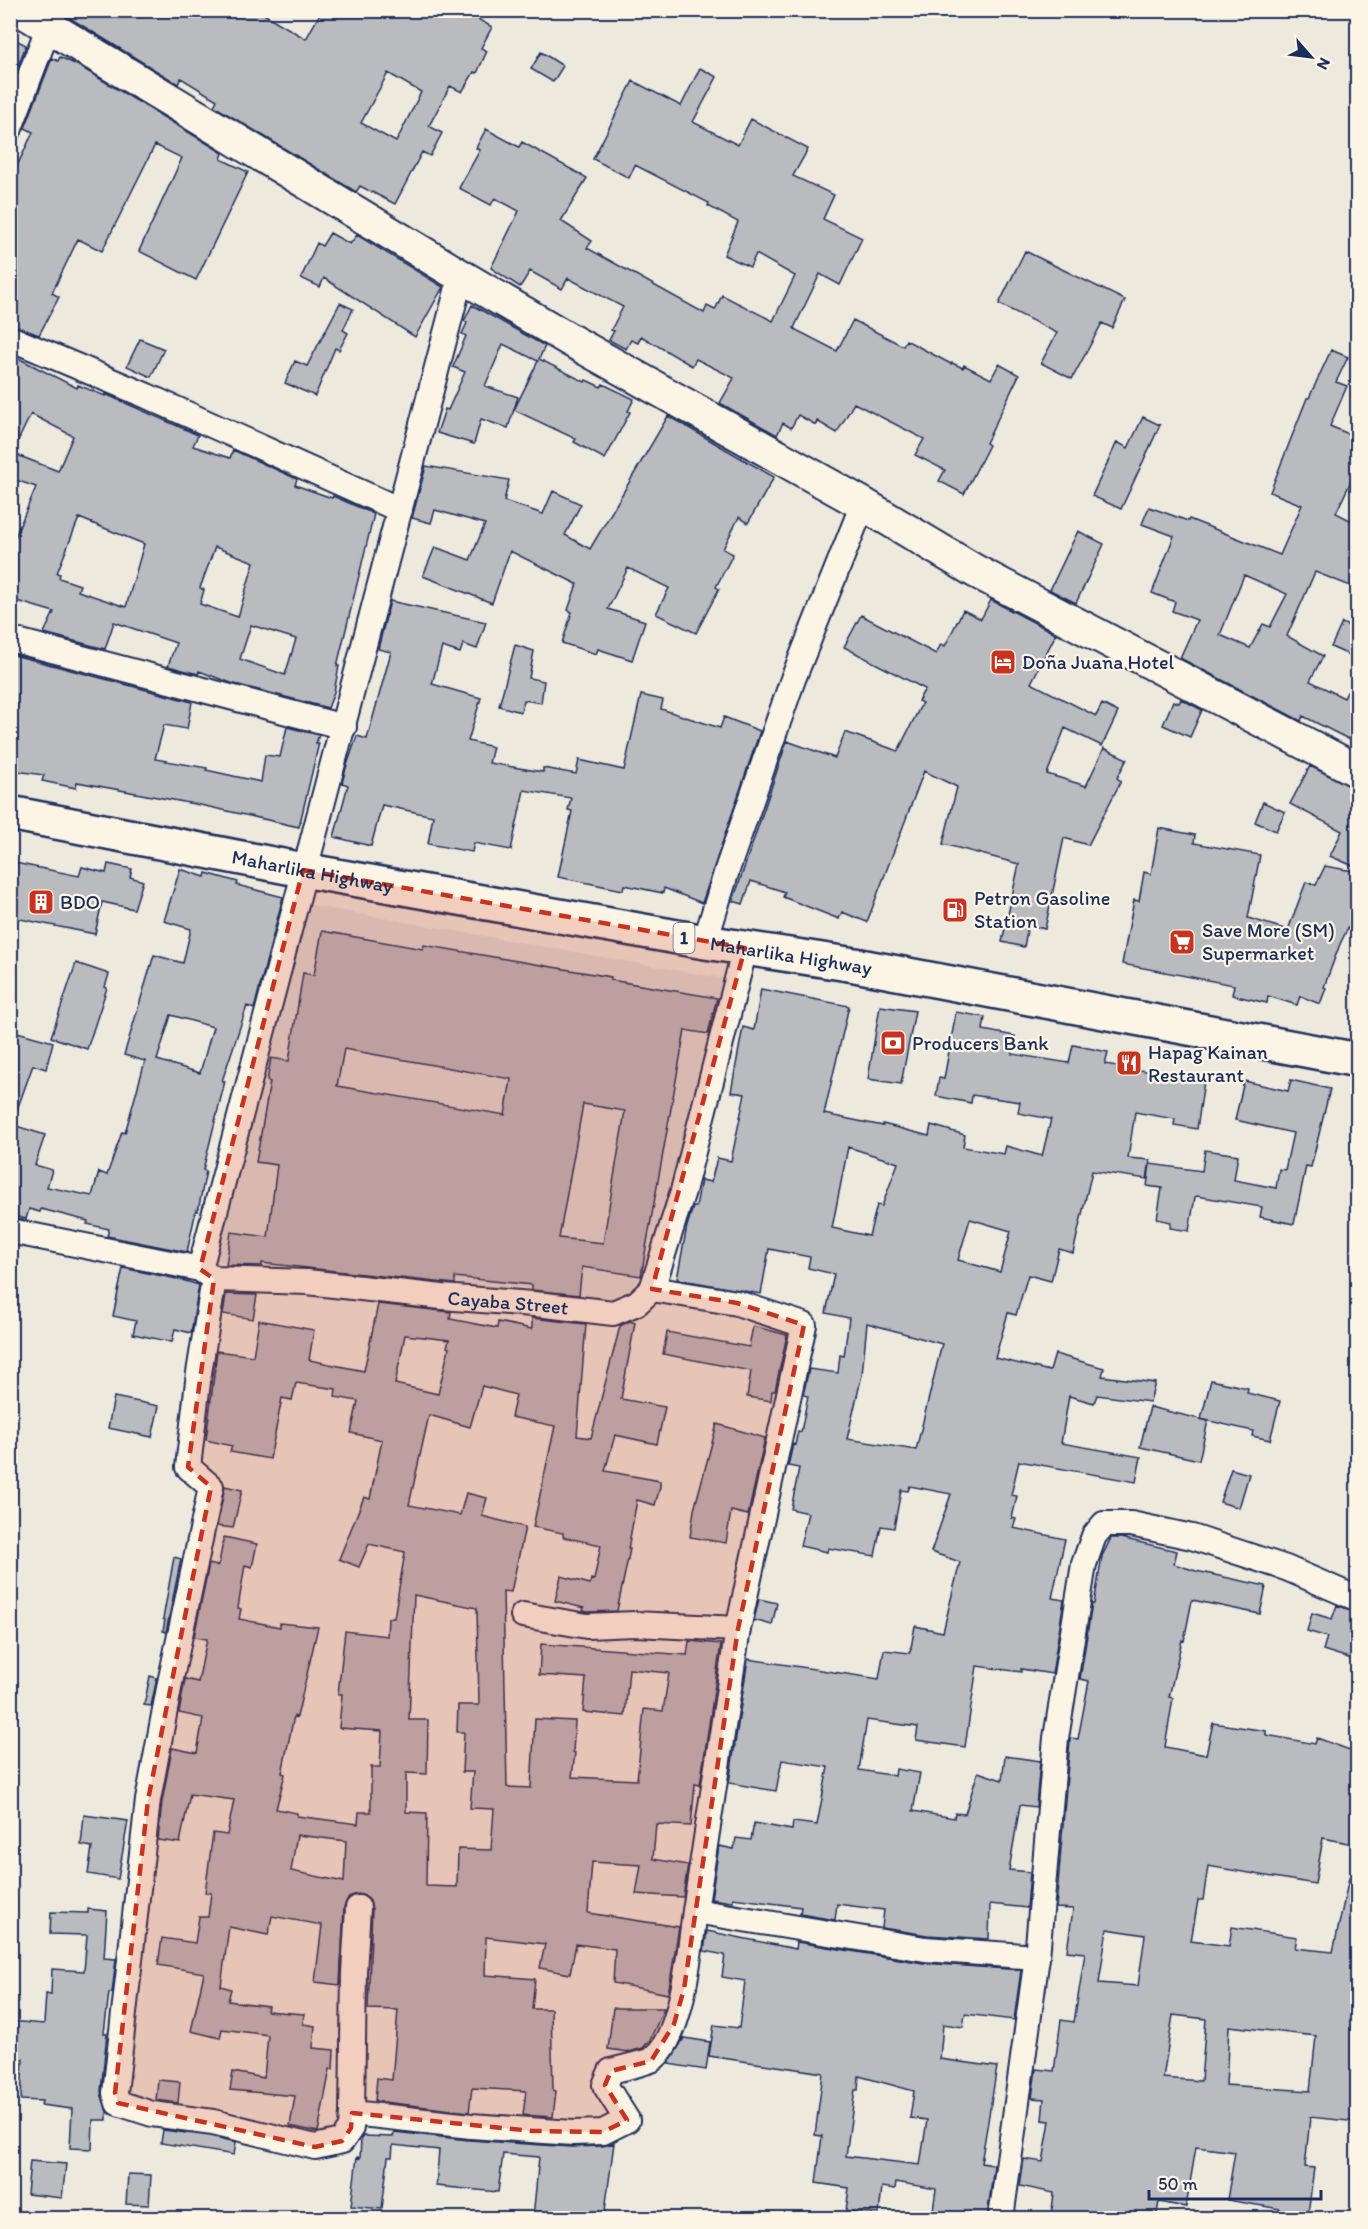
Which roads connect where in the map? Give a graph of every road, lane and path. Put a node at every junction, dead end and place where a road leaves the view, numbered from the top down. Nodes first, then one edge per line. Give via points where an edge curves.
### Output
1 (21, 10) edge
2 (52, 19) edge
3 (10, 128) edge
4 (461, 276) junction
5 (10, 338) edge
6 (863, 504) junction
7 (400, 510) junction
8 (10, 639) edge
9 (344, 727) junction
10 (1358, 771) edge
11 (10, 813) edge
12 (303, 870) junction
13 (705, 942) junction
14 (745, 948) junction
15 (1358, 1060) edge
16 (10, 1231) edge
17 (207, 1274) junction
18 (652, 1289) junction
19 (1358, 1599) edge
20 (523, 1615) dead end
21 (738, 1629) junction
22 (358, 1908) dead end
23 (694, 1911) junction
24 (1037, 1957) junction
25 (352, 2113) junction
26 (1001, 2218) edge

1 - 2 street
2 - 3 street
2 - 4 street
4 - 6 street
4 - 7 street
5 - 7 street
6 - 10 street via 986,576
6 - 13 street via 793,679
7 - 9 street
8 - 9 street
9 - 12 street
11 - 12 main road, Maharlika Highway / 1
12 - 13 main road, Maharlika Highway / 1
12 - 17 street
13 - 14 main road, Maharlika Highway / 1
14 - 15 main road, Maharlika Highway / 1 via 855,965
14 - 18 street via 683,1191
16 - 17 street, Cayaba Street
17 - 18 street, Cayaba Street via 613,1313 638,1303
17 - 25 street via 188,1467 211,1487 147,1800 115,2092 118,2103 129,2108 213,2122 315,2147 342,2140 351,2128
18 - 21 street via 737,1303 804,1325
19 - 24 street via 1286,1568 1192,1537 1131,1524 1104,1524 1094,1536 1084,1564 1056,1738
20 - 21 street via 587,1626
21 - 23 street
22 - 25 street
23 - 24 street via 925,1949
23 - 25 street via 684,1989 674,2024 651,2061 611,2071 605,2085 627,2120 603,2132 573,2133
24 - 26 street

